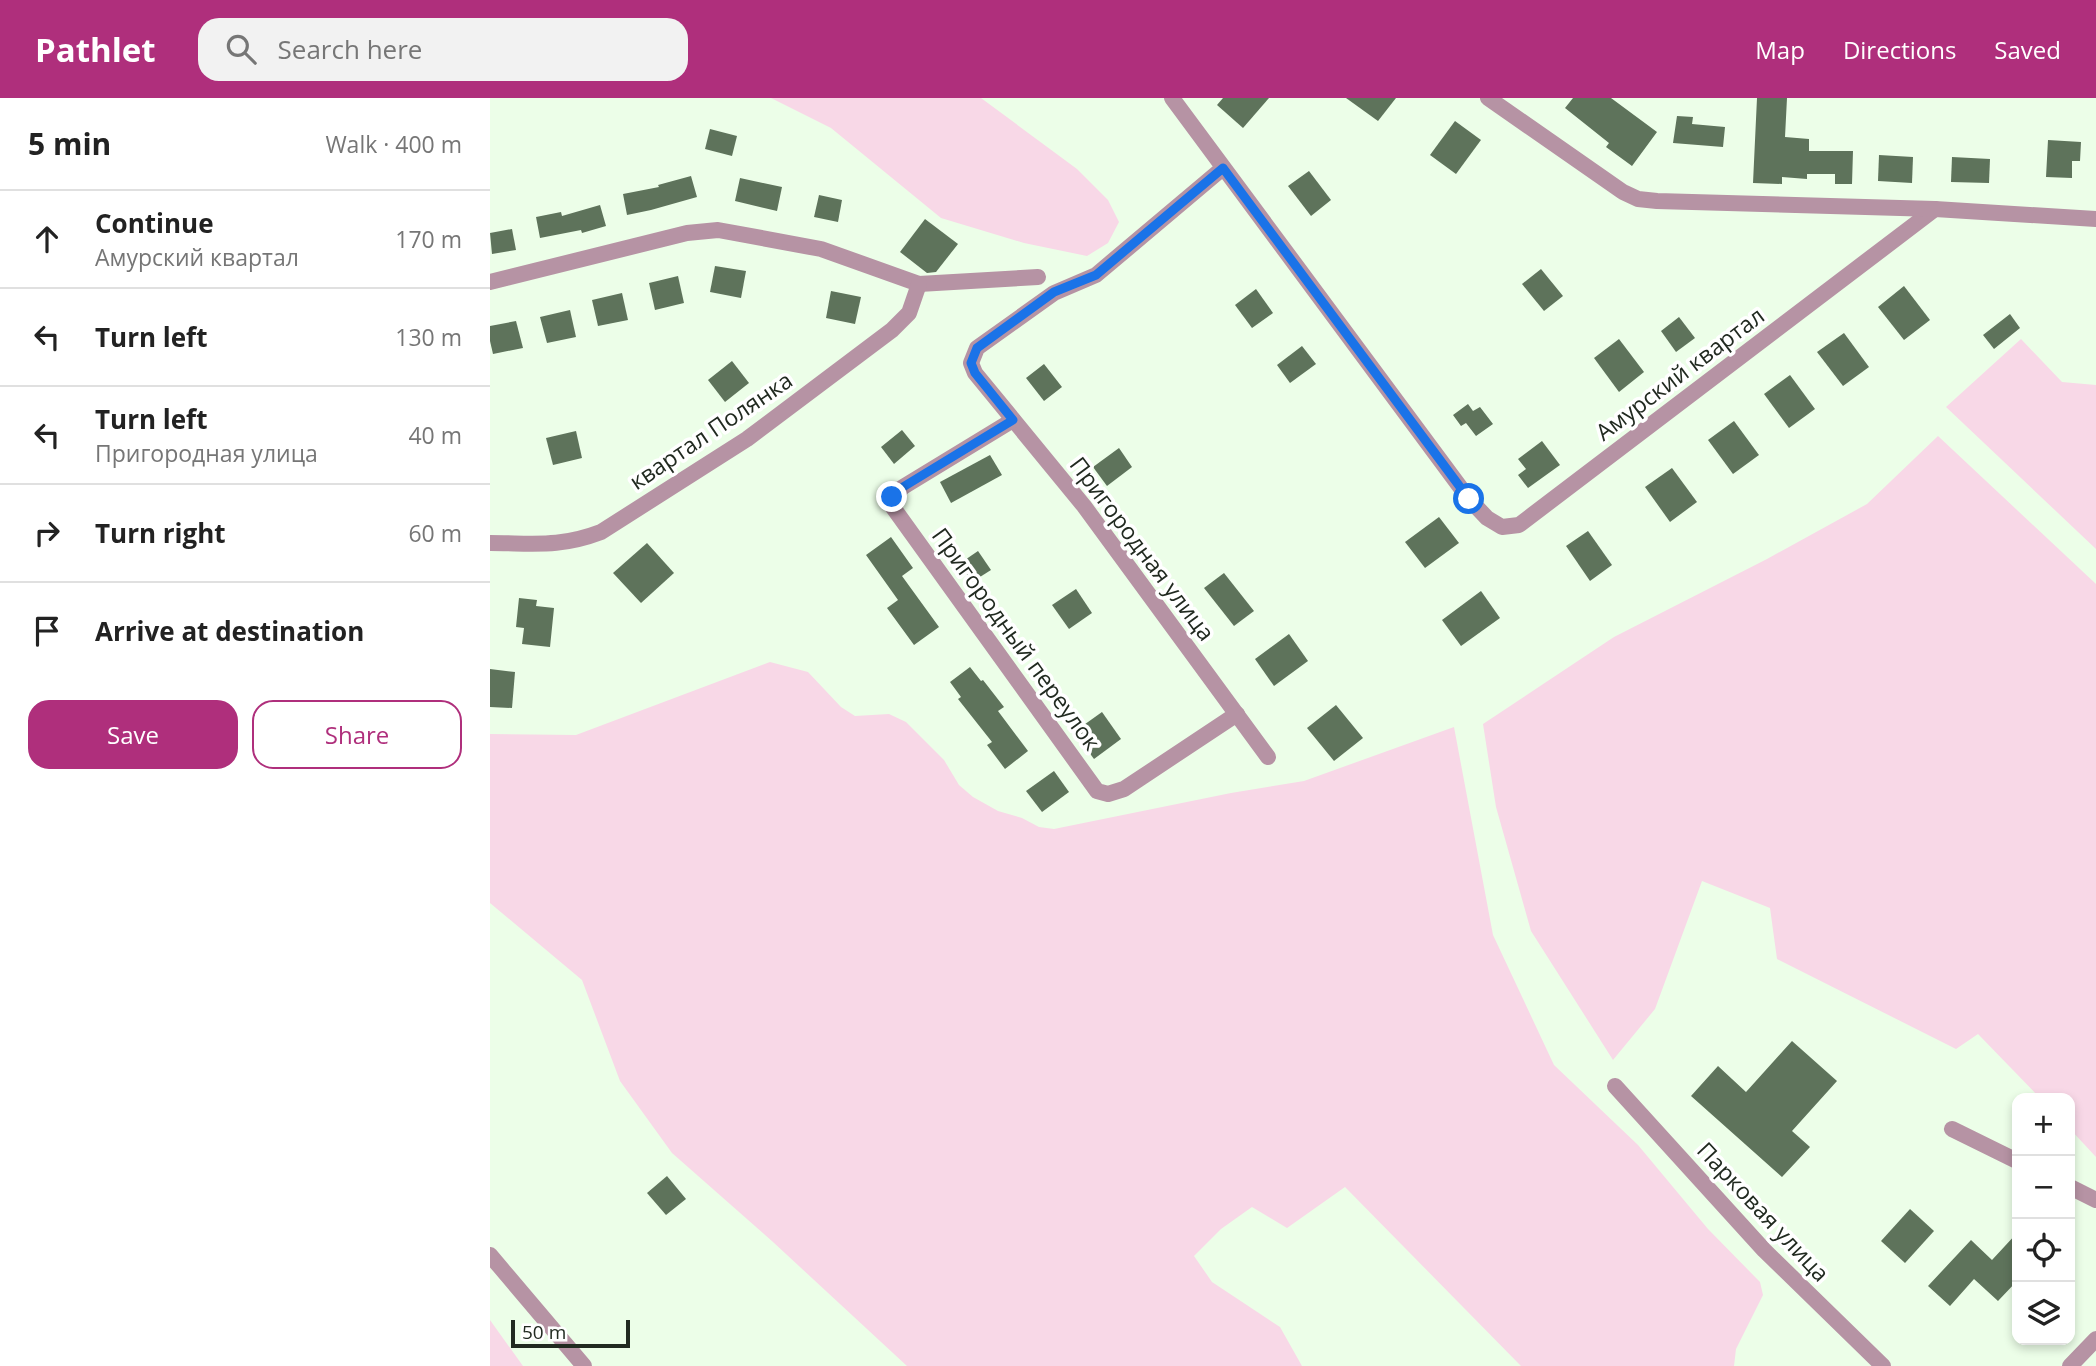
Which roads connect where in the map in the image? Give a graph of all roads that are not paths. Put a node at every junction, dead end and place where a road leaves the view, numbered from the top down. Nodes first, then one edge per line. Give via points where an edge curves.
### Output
1 (1172, 98) edge
2 (1488, 98) edge
3 (1223, 168) junction
4 (1935, 209) junction
5 (2096, 219) edge
6 (1038, 277) dead end
7 (490, 282) edge
8 (919, 285) junction
9 (1013, 420) junction
10 (490, 543) edge
11 (1237, 714) junction
12 (1268, 757) dead end
13 (1615, 1086) dead end
14 (1952, 1129) dead end
15 (2012, 1159) edge
16 (2075, 1190) edge
17 (2096, 1200) edge
18 (490, 1255) edge
19 (2096, 1339) edge
20 (584, 1366) edge
21 (1883, 1366) edge
22 (2070, 1366) edge

1 - 3 street, Амурский квартал
2 - 4 street via 1638,198
3 - 4 street, Амурский квартал via 1469,499 1502,527 1519,525
3 - 9 street, Пригородная улица via 1096,275 1054,292 977,348 971,363 975,373
4 - 5 street
6 - 8 street
7 - 8 street via 687,233 718,230 821,249
8 - 10 street, квартал Полянка via 909,313 891,330 747,439 601,532 547,545
9 - 11 street, Пригородная улица via 1084,506
9 - 11 street, Пригородный переулок via 903,487 892,497 892,506 1097,791 1108,794 1124,789
11 - 12 street, Пригородная улица
13 - 21 street, Парковая улица via 1764,1251
14 - 15 street
16 - 17 street
18 - 20 street
19 - 22 street

